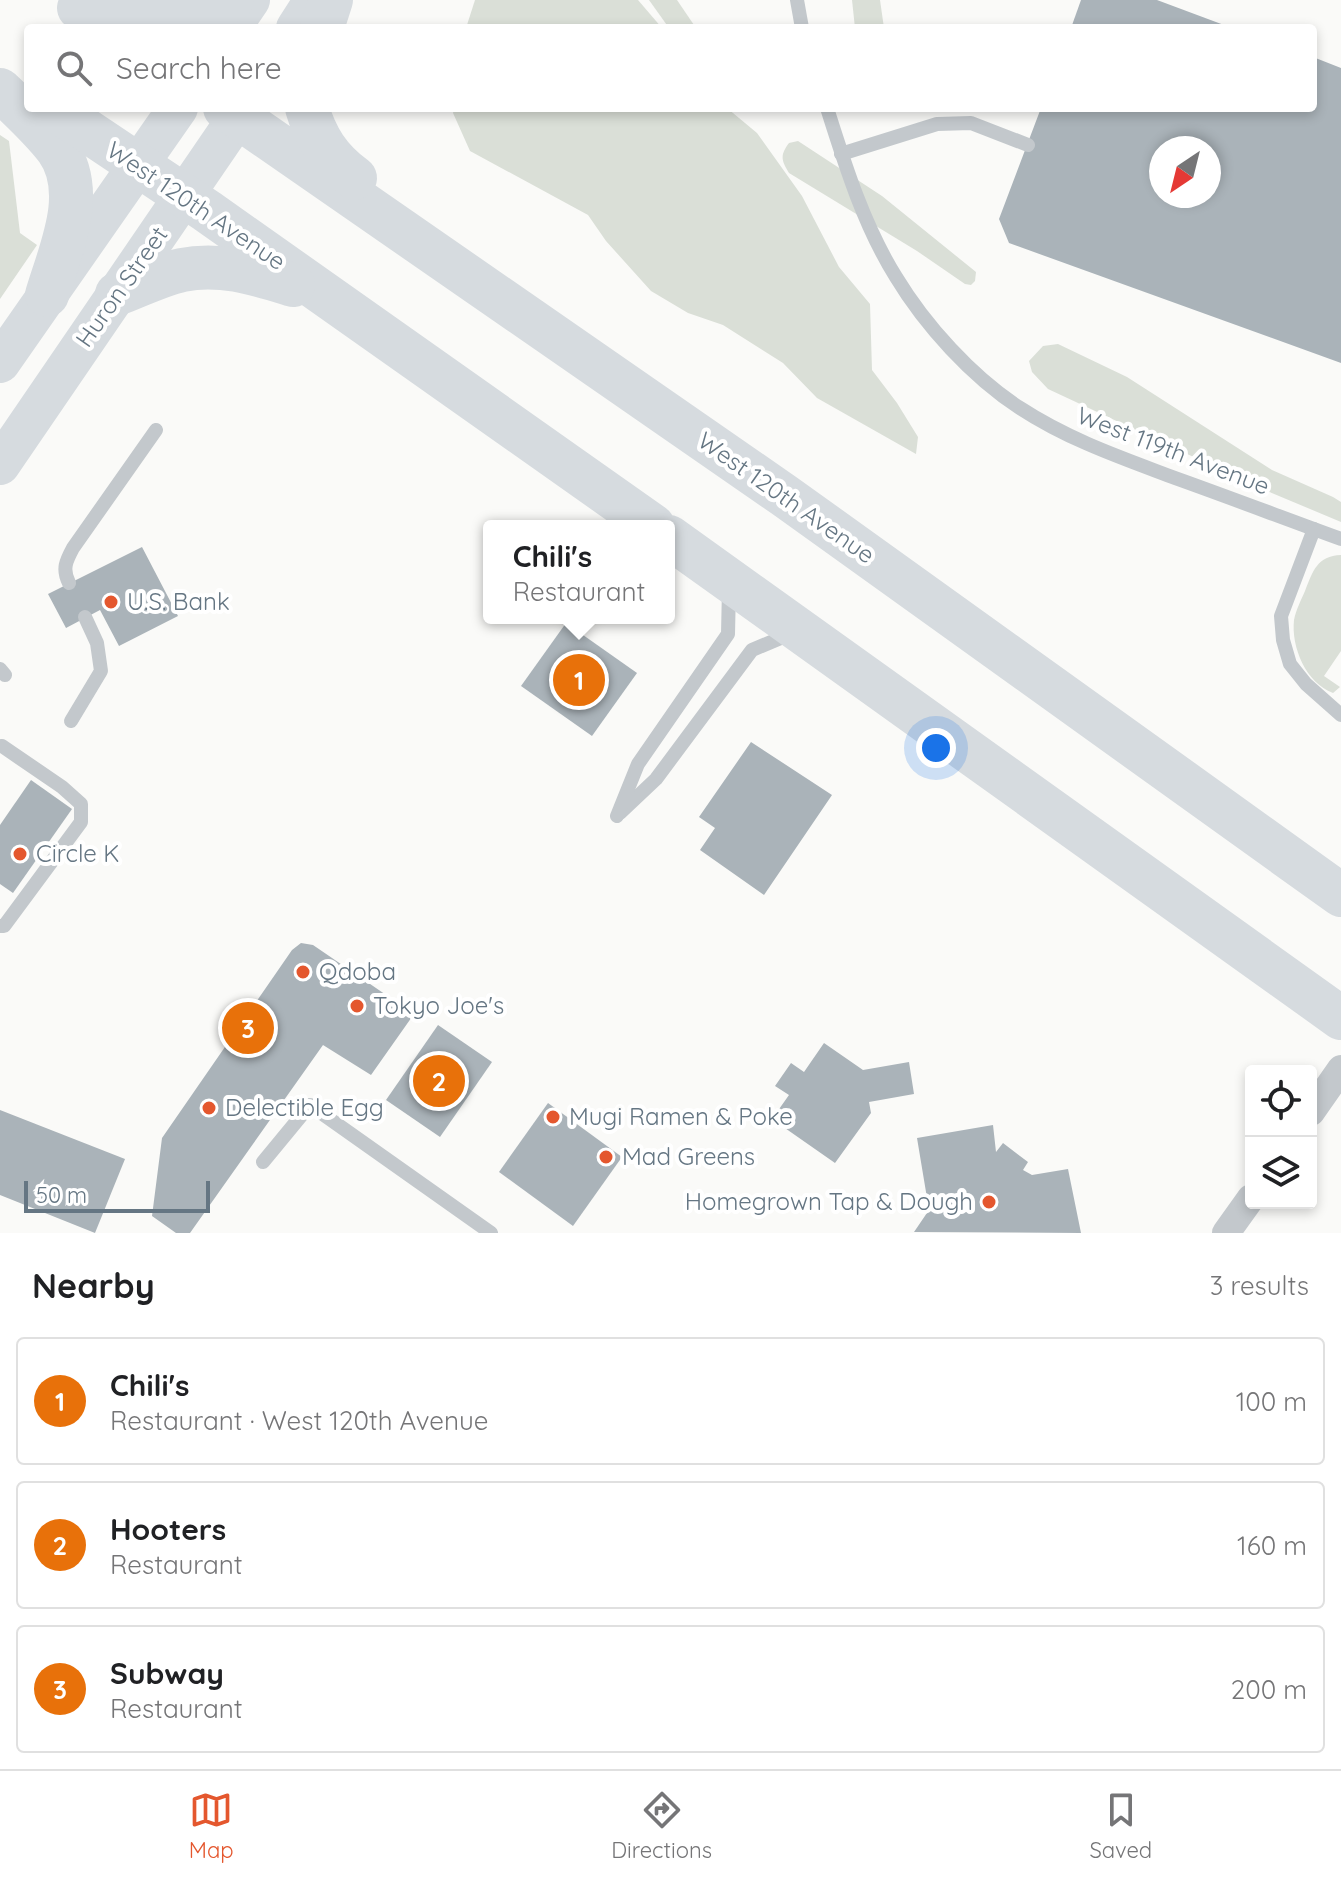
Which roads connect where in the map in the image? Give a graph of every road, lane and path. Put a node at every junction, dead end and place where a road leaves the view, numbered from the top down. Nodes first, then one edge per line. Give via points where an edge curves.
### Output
1 (232, 0) edge
2 (250, 0) edge
3 (314, 0) edge
4 (331, 0) edge
5 (797, 0) edge
6 (85, 12) edge
7 (234, 24) edge
8 (299, 24) edge
9 (323, 24) edge
10 (801, 24) edge
11 (0, 71) edge
12 (24, 88) edge
13 (0, 90) edge
14 (59, 112) edge
15 (175, 112) edge
16 (235, 112) edge
17 (237, 112) edge
18 (308, 112) edge
19 (828, 112) edge
20 (1028, 145) dead end
21 (841, 154) junction
22 (137, 166) junction
23 (184, 196) junction
24 (117, 294) junction
25 (47, 295) junction
26 (326, 295) junction
27 (504, 302) junction
28 (0, 363) edge
29 (156, 430) dead end
30 (0, 465) edge
31 (645, 520) edge
32 (1314, 529) junction
33 (1341, 539) edge
34 (675, 541) edge
35 (729, 580) junction
36 (69, 583) dead end
37 (85, 617) dead end
38 (800, 630) junction
39 (1341, 715) edge
40 (71, 721) dead end
41 (2, 746) dead end
42 (1341, 895) edge
43 (0, 926) edge
44 (1341, 1018) edge
45 (1341, 1069) edge
46 (1317, 1103) edge
47 (263, 1162) dead end
48 (1245, 1206) edge
49 (491, 1233) edge
50 (1226, 1233) edge

1 - 6 main road via 156,15
2 - 7 main road
3 - 8 main road
4 - 9 main road
5 - 10 lane
11 - 12 main road
13 - 25 main road via 58,151 68,179 71,210
14 - 22 main road, West 120th Avenue
15 - 22 main road
16 - 23 main road, Huron Street
17 - 27 main road, West 120th Avenue
18 - 27 main road via 326,152 415,221
19 - 21 lane, West 119th Avenue
20 - 21 lane via 971,123 937,124
21 - 32 lane, West 119th Avenue via 874,236 924,319 1019,407 1081,443
22 - 23 main road, West 120th Avenue
22 - 25 main road
23 - 24 main road, Huron Street
23 - 26 main road, West 120th Avenue
24 - 26 main road via 182,270 209,267 241,269
24 - 30 main road, Huron Street
25 - 28 main road
26 - 31 main road, West 120th Avenue
27 - 42 main road, West 120th Avenue via 785,496
29 - 36 lane via 73,548 65,563
32 - 33 lane, West 119th Avenue
32 - 39 lane via 1281,616 1283,640 1290,664
34 - 35 main road
35 - 38 main road
35 - 38 lane via 728,634 638,764 617,816 656,779 752,650
37 - 40 lane via 97,643 101,671
38 - 44 main road
41 - 43 lane via 81,804 81,822
45 - 46 street
47 - 49 lane via 310,1105
48 - 50 street

